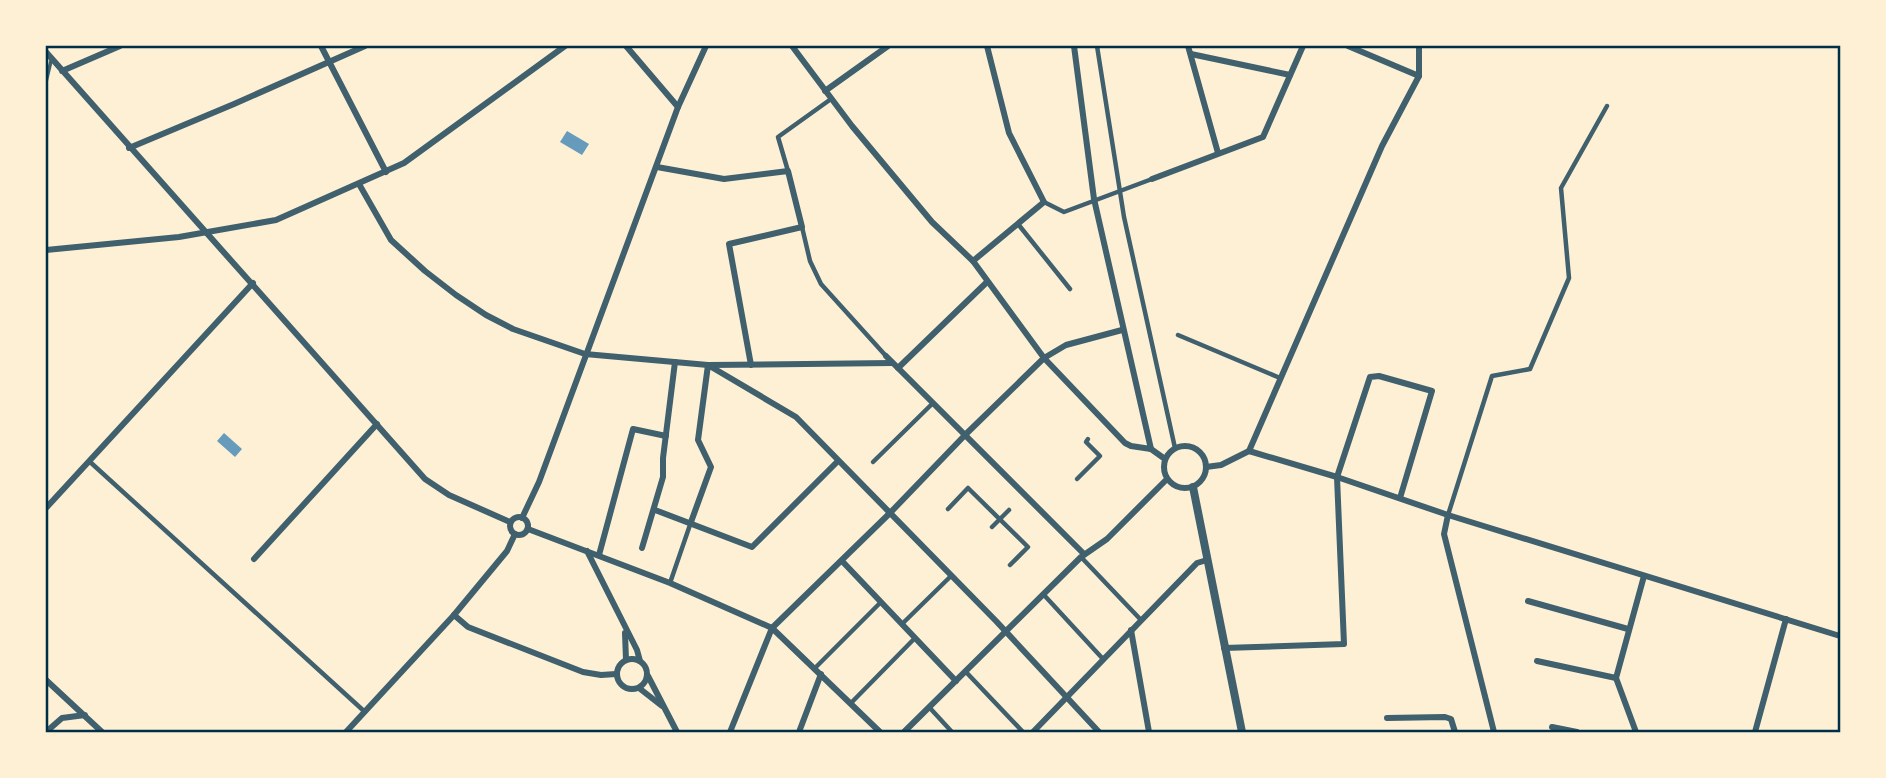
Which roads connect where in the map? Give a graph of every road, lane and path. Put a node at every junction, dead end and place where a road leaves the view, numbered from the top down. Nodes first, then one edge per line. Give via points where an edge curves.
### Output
1 (120, 46) edge
2 (321, 46) edge
3 (365, 46) edge
4 (565, 46) edge
5 (626, 46) edge
6 (706, 46) edge
7 (793, 46) edge
8 (888, 46) edge
9 (987, 46) edge
10 (1073, 46) edge
11 (1097, 46) edge
12 (1188, 46) edge
13 (1303, 46) edge
14 (1348, 46) edge
15 (1419, 46) edge
16 (46, 52) edge
17 (1191, 54) junction
18 (52, 59) junction
19 (330, 62) junction
20 (62, 71) junction
21 (1290, 75) junction
22 (1419, 76) junction
23 (46, 82) edge
24 (825, 91) junction
25 (831, 99) junction
26 (1606, 106) dead end
27 (678, 107) junction
28 (129, 148) junction
29 (1218, 153) junction
30 (657, 167) junction
31 (788, 171) junction
32 (386, 172) junction
33 (1152, 179) joint
34 (359, 184) junction
35 (1119, 191) junction
36 (1094, 199) junction
37 (1044, 202) junction
38 (1018, 224) junction
39 (802, 227) junction
40 (208, 233) junction
41 (46, 250) edge
42 (973, 261) junction
43 (987, 282) junction
44 (253, 283) junction
45 (1070, 289) dead end
46 (1122, 330) junction
47 (1178, 335) dead end
48 (585, 354) junction
49 (886, 356) joint
50 (1044, 358) junction
51 (675, 362) junction
52 (708, 365) junction
53 (751, 365) junction
54 (895, 365) junction
55 (1280, 377) junction
56 (933, 403) junction
57 (377, 424) junction
58 (966, 434) junction
59 (666, 436) junction
60 (1088, 439) dead end
61 (1175, 448) junction
62 (1151, 449) junction
63 (1249, 451) junction
64 (1165, 459) junction
65 (89, 461) junction
66 (838, 461) junction
67 (873, 462) dead end
68 (1206, 467) junction
69 (1336, 477) junction
70 (1077, 479) dead end
71 (1167, 479) junction
72 (1193, 487) junction
73 (1400, 498) junction
74 (46, 508) edge
75 (655, 509) junction
76 (948, 509) dead end
77 (1009, 510) dead end
78 (890, 513) junction
79 (1448, 515) junction
80 (523, 518) junction
81 (1000, 519) junction
82 (510, 522) junction
83 (691, 522) junction
84 (992, 527) dead end
85 (528, 529) junction
86 (514, 534) junction
87 (642, 548) dead end
88 (587, 551) junction
89 (599, 555) junction
90 (1083, 556) junction
91 (254, 559) dead end
92 (1207, 560) junction
93 (842, 561) junction
94 (1010, 565) dead end
95 (951, 576) junction
96 (1644, 576) junction
97 (670, 583) junction
98 (1044, 595) junction
99 (1528, 601) dead end
100 (881, 602) junction
101 (454, 615) junction
102 (1786, 619) junction
103 (1142, 621) junction
104 (902, 625) junction
105 (624, 627) junction
106 (772, 628) junction
107 (1628, 629) junction
108 (1131, 630) junction
109 (1006, 632) junction
110 (1840, 636) edge
111 (915, 638) junction
112 (1224, 648) junction
113 (1103, 659) junction
114 (626, 660) junction
115 (640, 661) junction
116 (1537, 661) dead end
117 (815, 668) junction
118 (966, 671) junction
119 (616, 674) junction
120 (647, 674) junction
121 (821, 674) junction
122 (1616, 678) junction
123 (46, 680) edge
124 (956, 681) junction
125 (639, 688) junction
126 (1066, 697) junction
127 (851, 703) junction
128 (929, 707) junction
129 (666, 709) junction
130 (365, 712) junction
131 (85, 715) junction
132 (1387, 718) dead end
133 (1552, 727) dead end
134 (47, 731) edge
135 (102, 733) edge
136 (346, 733) edge
137 (677, 733) edge
138 (730, 733) edge
139 (799, 733) edge
140 (880, 733) edge
141 (904, 733) edge
142 (952, 733) edge
143 (1023, 733) edge
144 (1033, 733) edge
145 (1100, 733) edge
146 (1149, 733) edge
147 (1242, 733) edge
148 (1455, 733) edge
149 (1494, 733) edge
150 (1577, 733) edge
151 (1636, 733) edge
152 (1755, 733) edge

1 - 20 street
2 - 19 street
3 - 19 street
4 - 32 street
5 - 27 street
6 - 27 street
7 - 24 street
8 - 24 street
9 - 37 street via 1009,133
10 - 36 street
11 - 35 street
12 - 17 street
13 - 21 street
14 - 22 street
15 - 22 street
16 - 18 street
17 - 21 street
17 - 29 street
18 - 20 street
18 - 23 lane
19 - 28 street
19 - 32 street
20 - 28 street
21 - 29 street via 1263,137
22 - 55 street via 1388,133
24 - 25 street
25 - 31 street via 778,137
25 - 42 street via 932,222
26 - 79 street via 1561,188 1569,278 1530,369 1492,376
27 - 30 street
28 - 40 street
29 - 33 street
30 - 31 street via 724,179
30 - 48 street
31 - 39 street
32 - 34 street
33 - 35 street
34 - 40 street via 276,220
34 - 48 street via 391,240 456,295 513,329
35 - 36 street
35 - 61 street
36 - 37 street via 1064,212
36 - 46 street
37 - 38 street
38 - 42 street
38 - 45 street
39 - 49 street via 821,284
39 - 53 street via 729,244
40 - 41 street
40 - 44 street
42 - 43 street
43 - 50 street
43 - 54 street
44 - 57 street
44 - 65 street
46 - 50 street via 1066,345
46 - 62 street
47 - 55 street
48 - 51 street
48 - 80 street
49 - 54 street
50 - 58 street
50 - 62 street via 1125,443
51 - 52 street
51 - 59 street
52 - 53 street
52 - 66 street via 796,417
52 - 83 street via 698,440 711,467
53 - 54 street
54 - 56 street
55 - 63 street
56 - 58 street
56 - 67 street
57 - 82 street via 425,479
57 - 91 street
58 - 78 street
58 - 90 street
59 - 75 street
59 - 89 street via 633,429
60 - 70 street via 1100,456
61 - 64 street
61 - 68 street via 1196,449
62 - 64 street
63 - 68 street
63 - 69 street
64 - 71 street
65 - 74 street
65 - 130 street
66 - 78 street
66 - 83 street via 752,547
68 - 72 street
69 - 73 street
69 - 73 street via 1370,377 1432,391
69 - 112 street via 1344,644
71 - 72 street via 1180,488
71 - 90 street via 1107,539
72 - 92 street
73 - 79 street
75 - 83 street
75 - 87 street
76 - 81 street via 968,488
77 - 81 street
78 - 93 street
78 - 95 street
79 - 96 street
79 - 149 street via 1444,534
80 - 82 street
80 - 85 street
81 - 84 street
81 - 94 street via 1028,547
82 - 86 street
83 - 97 street
85 - 86 street
85 - 88 street
86 - 101 street via 508,551
88 - 89 street
88 - 105 street
89 - 97 street
90 - 98 street
90 - 103 street
92 - 103 street via 1197,563
92 - 112 street
93 - 100 street
93 - 106 street
95 - 104 street
95 - 109 street
96 - 102 street
96 - 107 street
97 - 106 street
98 - 109 street
98 - 113 street
99 - 107 street
100 - 104 street
100 - 117 street
101 - 119 street via 468,627 583,672
101 - 130 street
102 - 110 street
102 - 152 street
103 - 108 street
104 - 111 street
105 - 114 street
105 - 115 street
106 - 117 street
106 - 138 street
107 - 122 street
108 - 113 street
108 - 146 street
109 - 118 street
109 - 126 street
111 - 124 street
111 - 127 street
112 - 147 street
113 - 126 street
114 - 115 street
114 - 119 street
115 - 120 street
116 - 122 street
117 - 121 street
118 - 124 street
118 - 143 street
119 - 125 street via 623,687
120 - 125 street
120 - 129 street
121 - 127 street
121 - 139 street
122 - 151 street
123 - 131 street
124 - 128 street
125 - 129 street
126 - 144 street
126 - 145 street
127 - 140 street
128 - 141 street
128 - 142 street
129 - 137 street
130 - 136 street
131 - 134 street via 62,718
131 - 135 street
132 - 148 street via 1445,717 1451,719
133 - 150 street

